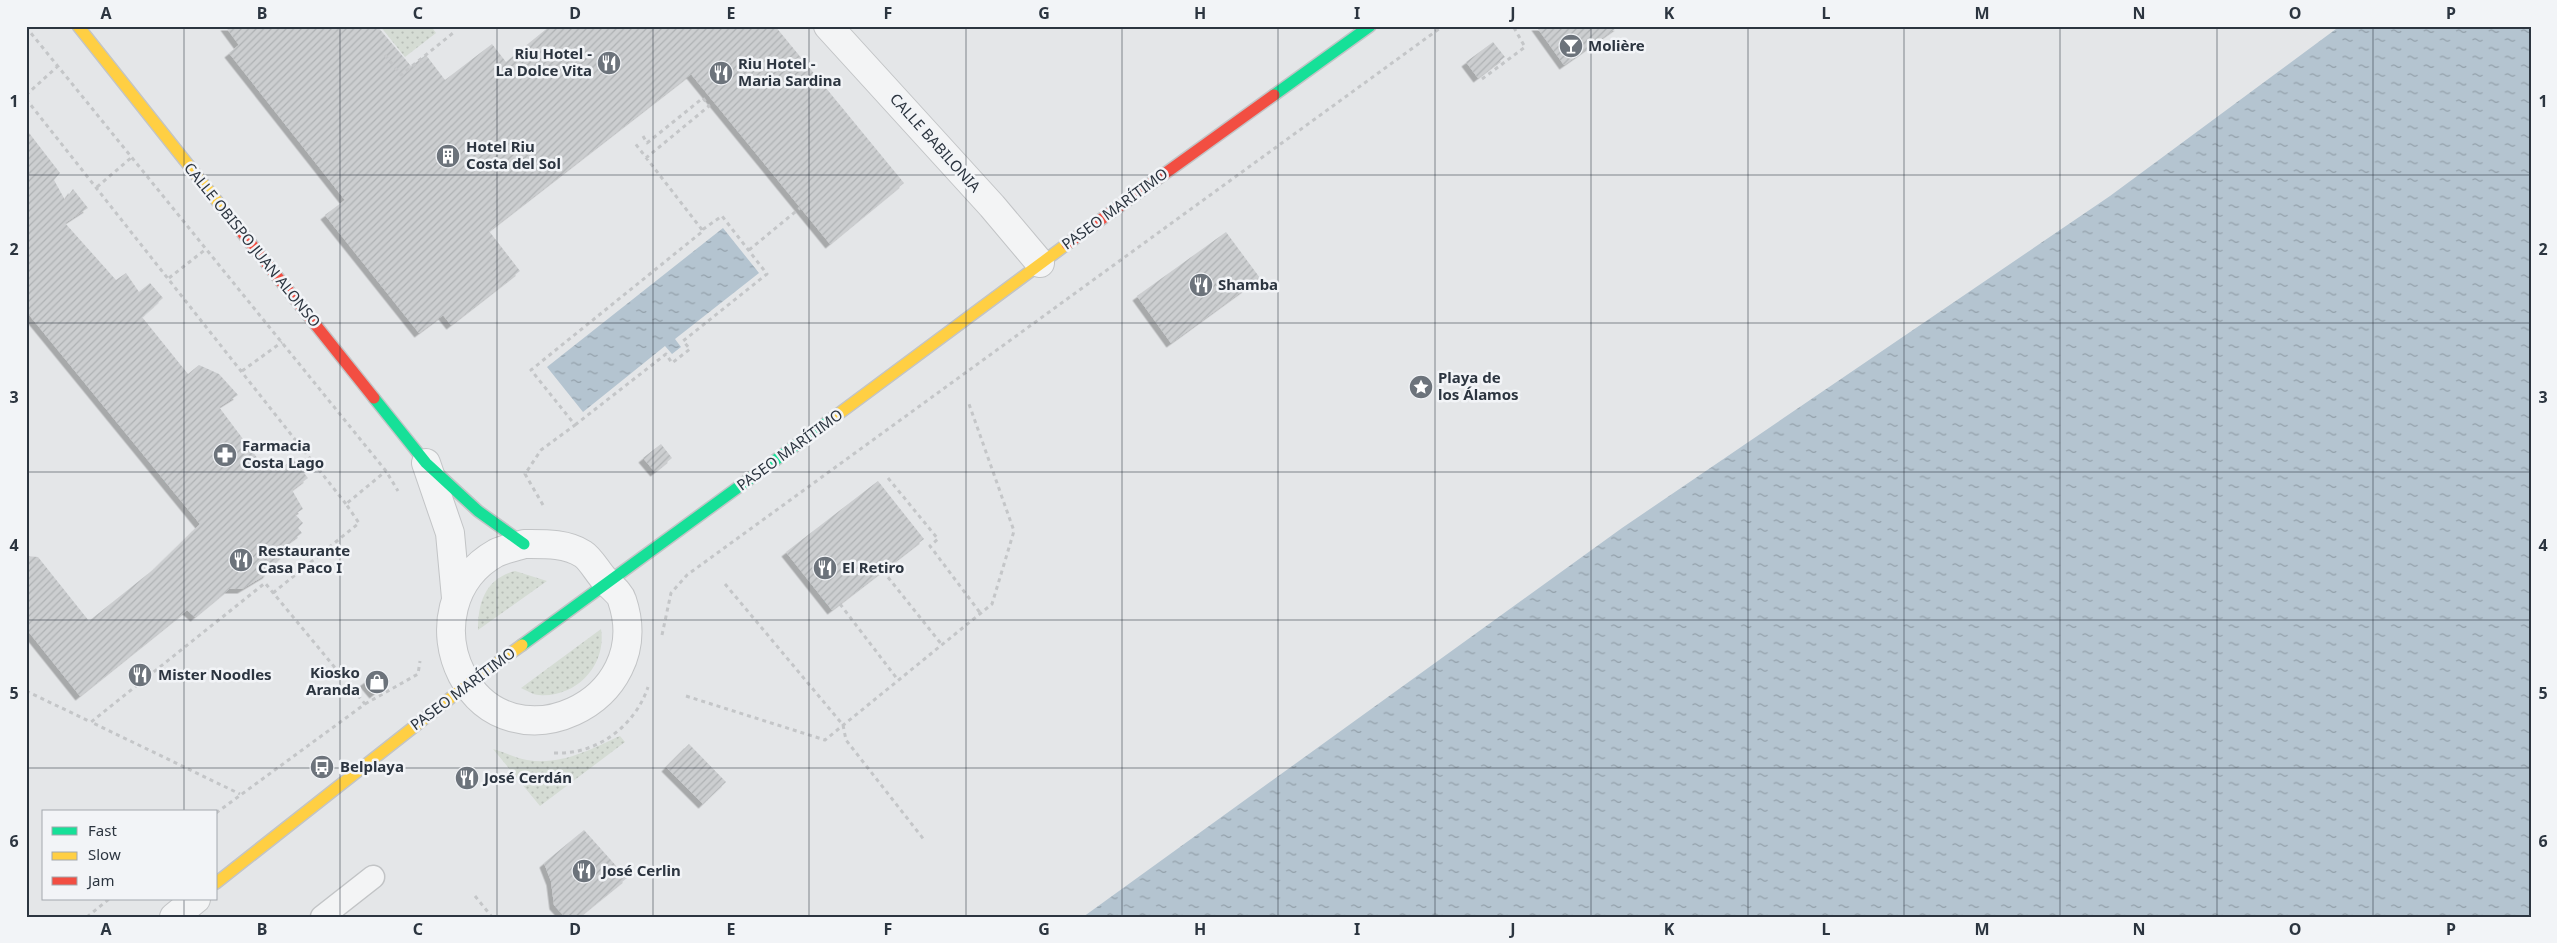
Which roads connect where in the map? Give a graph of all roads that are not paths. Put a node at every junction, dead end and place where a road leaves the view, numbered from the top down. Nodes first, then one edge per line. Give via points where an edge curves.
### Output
1 (78, 26) edge
2 (828, 26) edge
3 (1370, 26) edge
4 (1040, 263) junction
5 (426, 463) junction
6 (524, 544) junction
7 (607, 583) junction
8 (456, 598) junction
9 (467, 685) junction
10 (373, 877) dead end
11 (218, 881) edge
12 (195, 900) edge
13 (174, 917) edge
14 (322, 917) edge

1 - 5 street, CALLE OBISPO JUAN ALONSO
2 - 4 street, CALLE BABILONIA
3 - 4 street, PASEO MARÍTIMO
4 - 7 street, PASEO MARÍTIMO
5 - 6 street, CALLE OBISPO JUAN ALONSO via 478,511
5 - 8 street, CALLE OBISPO JUAN ALONSO via 450,533
6 - 7 street via 555,544 584,554
6 - 8 street via 496,553 472,572
7 - 9 street, PASEO MARÍTIMO
7 - 9 street via 622,598 628,626 625,654 614,680 594,701 570,715 542,720 514,717 488,705
8 - 9 street via 449,628 453,658
9 - 11 street, PASEO MARÍTIMO
10 - 14 lane
12 - 13 street

